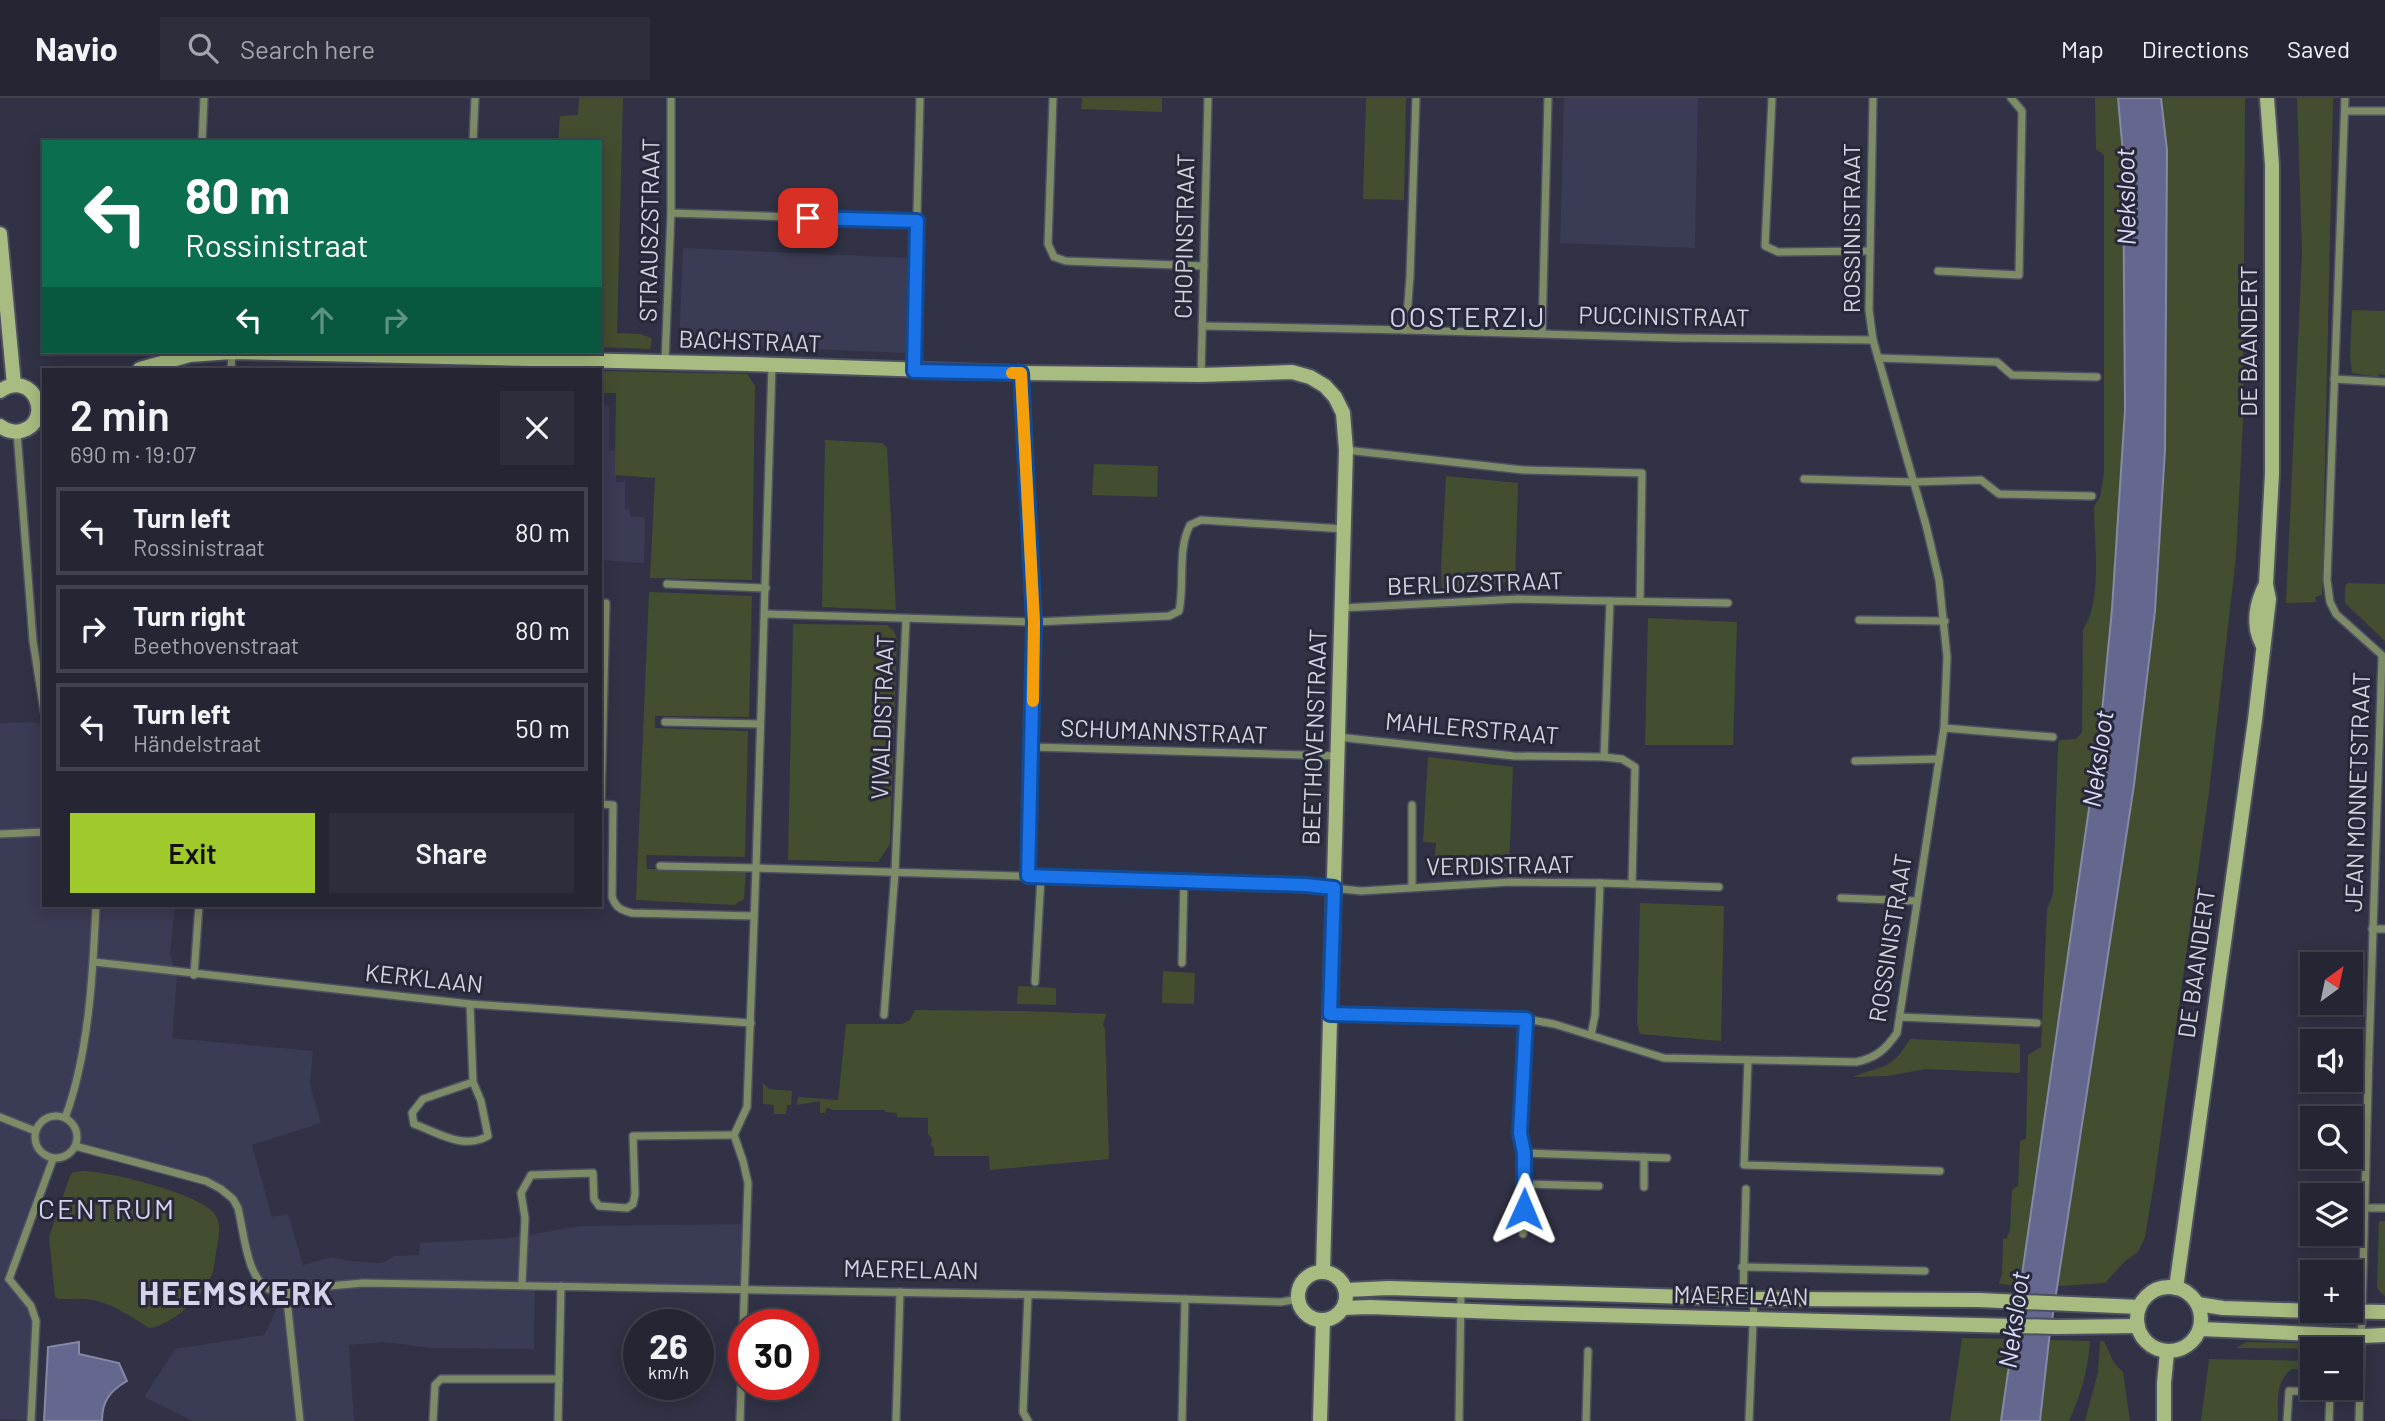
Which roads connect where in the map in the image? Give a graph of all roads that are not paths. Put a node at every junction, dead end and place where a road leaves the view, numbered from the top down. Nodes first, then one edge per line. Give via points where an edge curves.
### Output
1 (204, 98) edge
2 (475, 98) edge
3 (671, 98) edge
4 (920, 98) edge
5 (1053, 98) edge
6 (1208, 98) edge
7 (1416, 98) edge
8 (1548, 98) edge
9 (1772, 98) edge
10 (1873, 98) edge
11 (2011, 98) edge
12 (2267, 98) edge
13 (2345, 98) edge
14 (2345, 111) junction
15 (2385, 111) edge
16 (202, 140) edge
17 (473, 140) edge
18 (671, 213) junction
19 (917, 221) junction
20 (0, 233) edge
21 (1870, 251) junction
22 (1204, 266) junction
23 (1938, 271) dead end
24 (1202, 326) junction
25 (1406, 330) junction
26 (1542, 333) junction
27 (1873, 340) junction
28 (187, 354) edge
29 (389, 354) edge
30 (467, 355) edge
31 (1878, 358) junction
32 (665, 363) junction
33 (772, 366) junction
34 (143, 368) edge
35 (914, 371) junction
36 (1021, 373) junction
37 (1201, 374) junction
38 (2097, 377) dead end
39 (2334, 379) junction
40 (2385, 382) edge
41 (7, 388) edge
42 (40, 398) edge
43 (1343, 413) joint
44 (0, 426) edge
45 (18, 432) junction
46 (1346, 450) junction
47 (1804, 480) dead end
48 (1912, 482) junction
49 (2092, 496) dead end
50 (1344, 529) junction
51 (667, 584) dead end
52 (766, 588) junction
53 (1640, 600) junction
54 (1610, 601) junction
55 (606, 603) dead end
56 (1728, 603) dead end
57 (1342, 608) junction
58 (766, 614) junction
59 (906, 620) junction
60 (1859, 620) dead end
61 (1945, 621) junction
62 (1034, 622) junction
63 (2384, 657) edge
64 (42, 698) edge
65 (666, 722) dead end
66 (760, 723) junction
67 (1944, 728) junction
68 (1338, 737) junction
69 (2053, 737) dead end
70 (1032, 747) junction
71 (1337, 757) junction
72 (1604, 757) junction
73 (1939, 759) junction
74 (1854, 761) dead end
75 (602, 764) edge
76 (602, 804) edge
77 (1412, 805) dead end
78 (42, 832) edge
79 (0, 834) edge
80 (660, 866) dead end
81 (756, 868) junction
82 (895, 872) junction
83 (1028, 876) junction
84 (1041, 876) junction
85 (1185, 880) junction
86 (1600, 883) junction
87 (1632, 884) junction
88 (1412, 887) junction
89 (1719, 887) dead end
90 (1334, 888) junction
91 (1841, 898) dead end
92 (1917, 901) junction
93 (96, 907) edge
94 (200, 907) edge
95 (754, 916) junction
96 (2372, 929) junction
97 (2385, 929) edge
98 (94, 962) junction
99 (1182, 963) dead end
100 (194, 975) junction
101 (1035, 982) dead end
102 (470, 1004) junction
103 (1330, 1014) junction
104 (884, 1015) dead end
105 (1900, 1017) junction
106 (1526, 1019) junction
107 (751, 1023) junction
108 (2037, 1023) dead end
109 (1591, 1035) junction
110 (1748, 1059) junction
111 (473, 1082) junction
112 (0, 1117) edge
113 (65, 1118) junction
114 (36, 1131) junction
115 (734, 1136) junction
116 (75, 1146) junction
117 (1524, 1153) junction
118 (1644, 1157) junction
119 (1667, 1158) dead end
120 (52, 1159) junction
121 (1940, 1171) dead end
122 (1524, 1184) junction
123 (1599, 1186) dead end
124 (1644, 1187) dead end
125 (1745, 1189) dead end
126 (2365, 1208) junction
127 (2385, 1208) edge
128 (1523, 1234) dead end
129 (1742, 1267) junction
130 (1323, 1271) junction
131 (1925, 1271) dead end
132 (9, 1279) junction
133 (0, 1280) edge
134 (522, 1284) junction
135 (561, 1286) junction
136 (2176, 1287) junction
137 (744, 1290) junction
138 (1346, 1290) junction
139 (286, 1291) junction
140 (1461, 1291) junction
141 (900, 1292) junction
142 (1028, 1295) junction
143 (1185, 1299) junction
144 (1298, 1299) junction
145 (1749, 1299) junction
146 (2198, 1304) junction
147 (2139, 1307) junction
148 (1343, 1308) junction
149 (1460, 1310) junction
150 (2300, 1311) edge
151 (2363, 1311) joint
152 (2385, 1312) edge
153 (1323, 1320) junction
154 (1753, 1320) junction
155 (2363, 1323) edge
156 (2138, 1326) junction
157 (2200, 1329) junction
158 (2385, 1335) edge
159 (2363, 1336) junction
160 (1588, 1350) dead end
161 (2167, 1352) junction
162 (559, 1379) junction
163 (31, 1421) edge
164 (300, 1421) edge
165 (433, 1421) edge
166 (558, 1421) edge
167 (740, 1421) edge
168 (896, 1421) edge
169 (1028, 1421) edge
170 (1181, 1421) edge
171 (1320, 1421) edge
172 (1459, 1421) edge
173 (1586, 1421) edge
174 (1749, 1421) edge
175 (2165, 1421) edge
176 (2287, 1421) edge
177 (2329, 1421) edge
178 (2359, 1421) edge

1 - 16 street
2 - 17 street
3 - 18 street, STRAUSZSTRAAT
4 - 19 street
5 - 22 street via 1048,244 1054,257
6 - 22 street, CHOPINSTRAAT
7 - 25 street
8 - 26 street
9 - 21 street via 1765,246 1778,252
10 - 21 street, ROSSINISTRAAT
11 - 23 street via 2022,111 2019,275
12 - 136 street, DE BAANDERT via 2272,165 2272,474 2266,584 2259,598 2256,631 2262,644
13 - 14 street, JEAN MONNETSTRAAT
14 - 15 street
14 - 39 street, JEAN MONNETSTRAAT
18 - 19 street
18 - 32 street, STRAUSZSTRAAT
19 - 35 street
20 - 41 street
21 - 27 street, ROSSINISTRAAT
22 - 24 street, CHOPINSTRAAT
24 - 25 street, PUCCINISTRAAT
24 - 37 street, CHOPINSTRAAT
25 - 26 street, PUCCINISTRAAT
26 - 27 street, PUCCINISTRAAT
27 - 31 street, ROSSINISTRAAT
28 - 34 street, BACHSTRAAT
29 - 30 street, BACHSTRAAT
30 - 32 street, BACHSTRAAT
31 - 38 street via 1997,362 2012,375
31 - 48 street, ROSSINISTRAAT
32 - 33 street, BACHSTRAAT
33 - 35 street, BACHSTRAAT
33 - 52 street
35 - 36 street, BACHSTRAAT
36 - 37 street, BACHSTRAAT
36 - 62 street
37 - 43 street, BACHSTRAAT via 1301,374 1325,386
39 - 40 street
39 - 63 street, JEAN MONNETSTRAAT via 2330,602 2336,614
41 - 42 street via 28,388
42 - 45 street via 36,421
43 - 46 street, BEETHOVENSTRAAT
44 - 45 street
45 - 64 street via 33,641
46 - 50 street, BEETHOVENSTRAAT
46 - 53 street via 1522,470 1642,473
47 - 48 street
48 - 49 street via 1981,480 1999,494
48 - 61 street, ROSSINISTRAAT via 1926,525
50 - 57 street, BEETHOVENSTRAAT
50 - 62 street via 1201,520 1189,525 1184,536 1179,611 1169,616
51 - 52 street
52 - 58 street
53 - 54 street, BERLIOZSTRAAT
53 - 56 street
54 - 57 street, BERLIOZSTRAAT via 1518,599
54 - 72 street
55 - 75 street
57 - 68 street, BEETHOVENSTRAAT
58 - 59 street, VIVALDISTRAAT
58 - 66 street
59 - 62 street
59 - 82 street, VIVALDISTRAAT
60 - 61 street
61 - 67 street, ROSSINISTRAAT
62 - 70 street
63 - 96 street, JEAN MONNETSTRAAT
65 - 66 street
66 - 81 street
67 - 69 street
67 - 73 street, ROSSINISTRAAT
68 - 71 street, BEETHOVENSTRAAT
68 - 72 street, MAHLERSTRAAT via 1514,756
70 - 71 street, SCHUMANNSTRAAT
70 - 83 street
71 - 90 street, BEETHOVENSTRAAT
72 - 87 street, MAHLERSTRAAT via 1622,759 1635,767
73 - 74 street
73 - 92 street, ROSSINISTRAAT
76 - 95 street via 613,805 612,897 622,911
77 - 88 street
78 - 79 street
80 - 81 street, VERDISTRAAT
81 - 82 street, VERDISTRAAT
81 - 95 street
82 - 83 street, VERDISTRAAT
82 - 104 street, VIVALDISTRAAT
83 - 84 street, VERDISTRAAT
84 - 85 street, VERDISTRAAT
84 - 101 street
85 - 90 street, VERDISTRAAT
85 - 99 street
86 - 87 street
86 - 88 street, VERDISTRAAT
86 - 109 street, VERDISTRAAT
87 - 89 street
88 - 90 street, VERDISTRAAT
90 - 103 street, BEETHOVENSTRAAT
91 - 92 street
92 - 105 street, ROSSINISTRAAT
93 - 98 street
94 - 100 street
95 - 107 street
96 - 97 street, JEAN MONNETSTRAAT
96 - 126 street, JEAN MONNETSTRAAT
98 - 100 street, KERKLAAN
98 - 113 street via 80,1066
100 - 102 street, KERKLAAN
102 - 107 street, KERKLAAN
102 - 111 street
103 - 106 street, ROSSINISTRAAT
103 - 130 street, BEETHOVENSTRAAT
105 - 108 street
105 - 110 street, ROSSINISTRAAT via 1886,1049 1871,1059
106 - 109 street, ROSSINISTRAAT
106 - 117 street via 1520,1133
107 - 115 street via 747,1107
109 - 110 street, ROSSINISTRAAT via 1664,1058
110 - 121 street via 1744,1166
111 - 111 street via 423,1099 412,1113 414,1124 464,1143 488,1136
112 - 114 street
113 - 114 street via 49,1117
113 - 116 street via 76,1130
114 - 120 street via 38,1150
115 - 134 street via 633,1136 635,1194 627,1208 599,1206 594,1199 593,1173 531,1175 521,1193 525,1218
115 - 137 street via 748,1183
116 - 120 street via 65,1156
116 - 139 street via 163,1168 221,1189 238,1208 258,1283 265,1289
117 - 118 street
117 - 122 street
118 - 119 street
118 - 124 street
120 - 132 street
122 - 123 street
122 - 128 street
125 - 129 street, MAERELAAN
126 - 127 street
126 - 151 street, JEAN MONNETSTRAAT
129 - 131 street, MAERELAAN
129 - 145 street, MAERELAAN
130 - 138 street via 1338,1277
130 - 144 street via 1304,1279
132 - 133 street
132 - 163 street via 31,1306 36,1321
134 - 135 street, MAERELAAN
134 - 139 street, MAERELAAN via 363,1283
135 - 137 street, MAERELAAN
135 - 162 street
136 - 146 street
136 - 147 street via 2154,1290
137 - 141 street, MAERELAAN
137 - 167 street
138 - 140 street, MAERELAAN
138 - 148 street
139 - 164 street
140 - 145 street, MAERELAAN
140 - 149 street
141 - 142 street, MAERELAAN
141 - 168 street
142 - 143 street, MAERELAAN
142 - 169 street via 1023,1412
143 - 144 street, MAERELAAN
143 - 170 street
144 - 153 street via 1307,1314
145 - 147 street, MAERELAAN
145 - 154 street
146 - 150 street
146 - 157 street
147 - 156 street
148 - 149 street, MAERELAAN
148 - 153 street via 1335,1317
149 - 154 street, MAERELAAN
149 - 172 street
151 - 152 street
153 - 171 street
154 - 156 street, MAERELAAN
154 - 174 street
155 - 159 street, JEAN MONNETSTRAAT
156 - 161 street via 2151,1346
157 - 159 street
157 - 161 street via 2187,1347
158 - 159 street
159 - 178 street, JEAN MONNETSTRAAT
160 - 173 street
161 - 175 street
162 - 165 street via 441,1379 435,1385
162 - 166 street
176 - 177 street via 2288,1391 2330,1392

